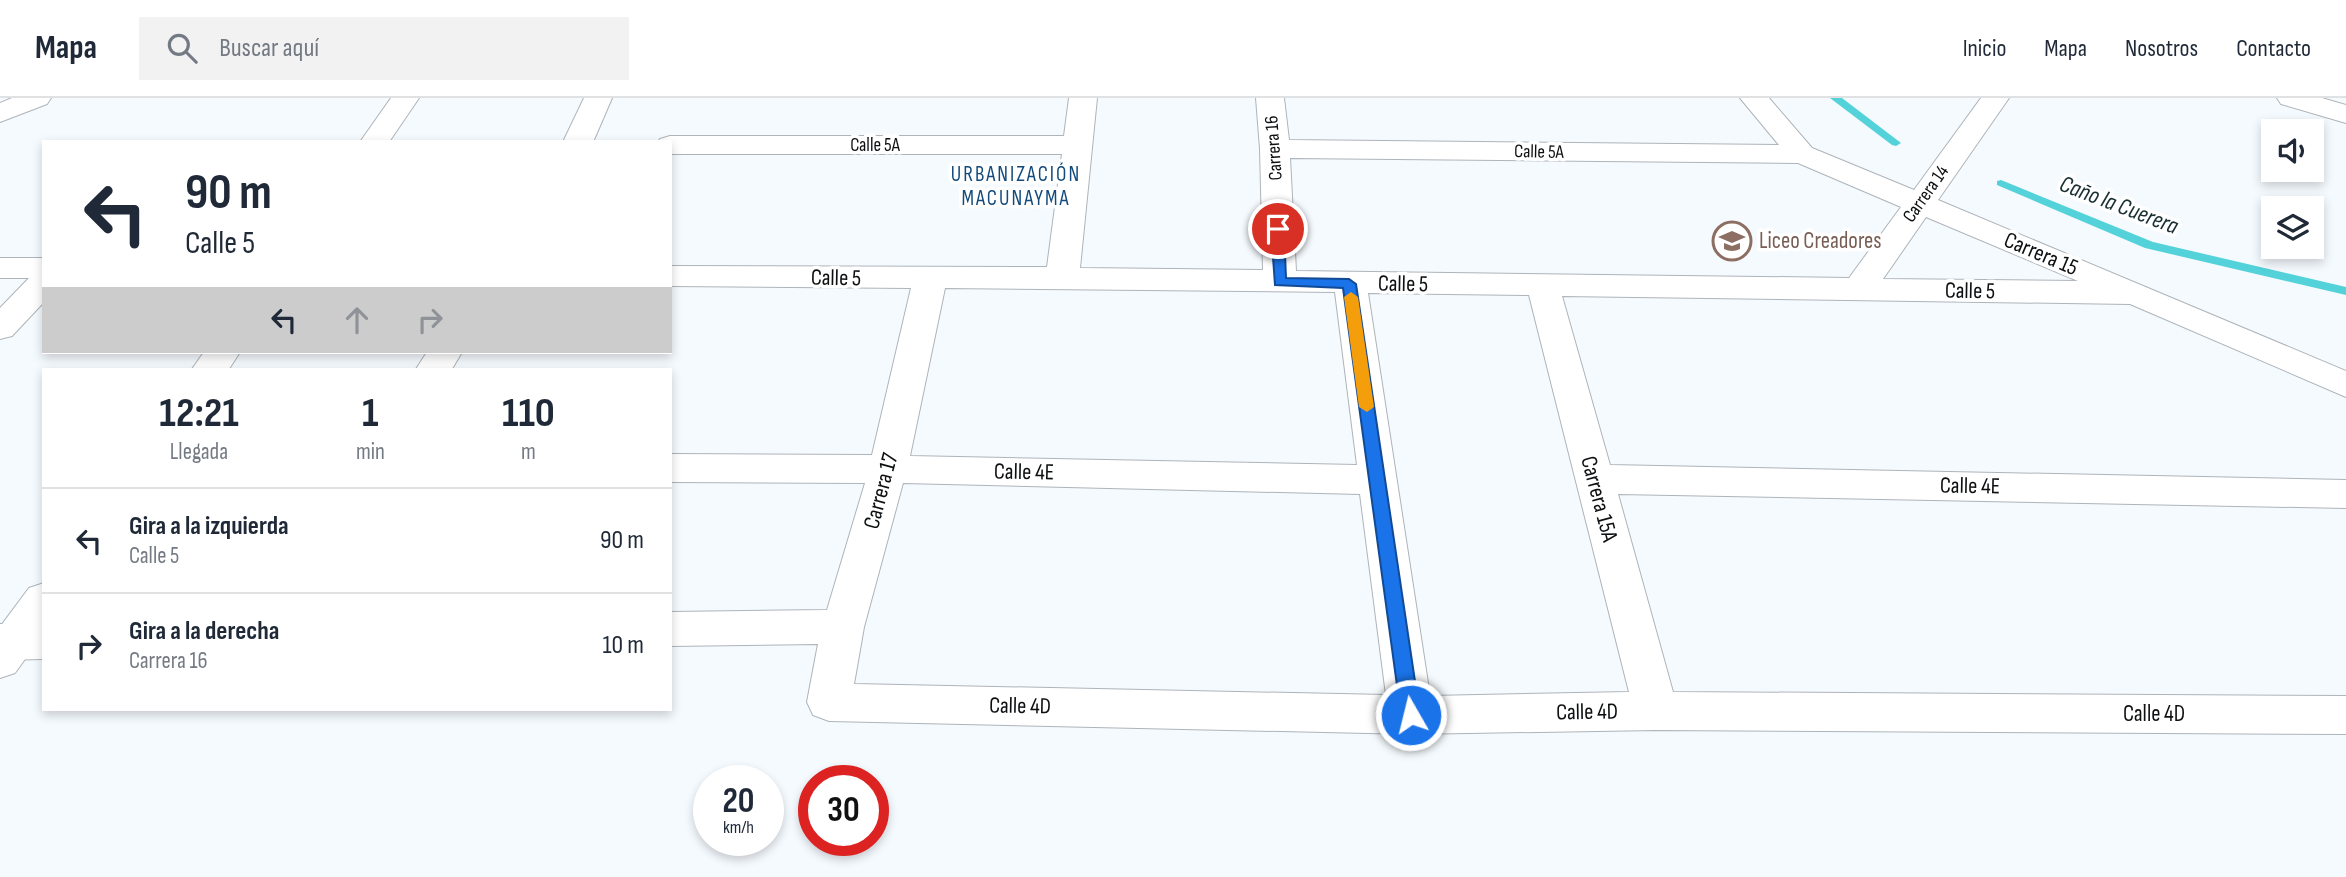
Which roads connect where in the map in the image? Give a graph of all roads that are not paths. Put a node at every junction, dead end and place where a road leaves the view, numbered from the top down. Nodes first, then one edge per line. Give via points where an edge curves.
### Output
1 (37, 98) edge
2 (405, 98) edge
3 (598, 98) edge
4 (1083, 98) edge
5 (1270, 98) edge
6 (1754, 98) edge
7 (1995, 98) edge
8 (2291, 98) edge
9 (0, 113) edge
10 (2346, 114) edge
11 (375, 140) edge
12 (579, 140) edge
13 (672, 145) edge
14 (1079, 145) junction
15 (1275, 149) junction
16 (1802, 155) junction
17 (1920, 204) junction
18 (0, 268) edge
19 (42, 268) edge
20 (672, 276) edge
21 (1062, 278) junction
22 (930, 279) junction
23 (1280, 282) junction
24 (42, 284) edge
25 (1349, 284) junction
26 (1543, 286) junction
27 (1858, 290) junction
28 (2135, 293) junction
29 (0, 328) edge
30 (2346, 385) edge
31 (672, 468) edge
32 (888, 469) junction
33 (1594, 479) junction
34 (1377, 480) junction
35 (2346, 494) edge
36 (42, 603) edge
37 (843, 627) junction
38 (672, 629) edge
39 (14, 646) edge
40 (829, 702) joint
41 (1656, 711) junction
42 (1411, 715) junction
43 (2346, 715) edge

1 - 9 street
2 - 11 street
3 - 12 street
4 - 14 street
5 - 15 street, Carrera 16
6 - 16 street, Carrera 15
7 - 17 street, Carrera 14
8 - 10 street
13 - 14 street, Calle 5A
14 - 21 street
15 - 16 street, Calle 5A
15 - 23 street, Carrera 16
16 - 17 street, Carrera 15
17 - 27 street, Carrera 14
17 - 28 street, Carrera 15
18 - 19 street
20 - 22 street, Calle 5
21 - 22 street, Calle 5
21 - 23 street, Calle 5
22 - 32 street, Carrera 17
23 - 25 street, Calle 5
24 - 29 street
25 - 26 street, Calle 5
25 - 34 street
26 - 27 street, Calle 5
26 - 33 street, Carrera 15A
27 - 28 street, Calle 5
28 - 30 street, Carrera 15
31 - 32 street, Calle 4E
32 - 34 street, Calle 4E
32 - 37 street, Carrera 17
33 - 35 street, Calle 4E
33 - 41 street, Carrera 15A
34 - 42 street
36 - 39 street
37 - 38 street
37 - 40 street, Carrera 17
40 - 42 street, Calle 4D
41 - 42 street, Calle 4D
41 - 43 street, Calle 4D

